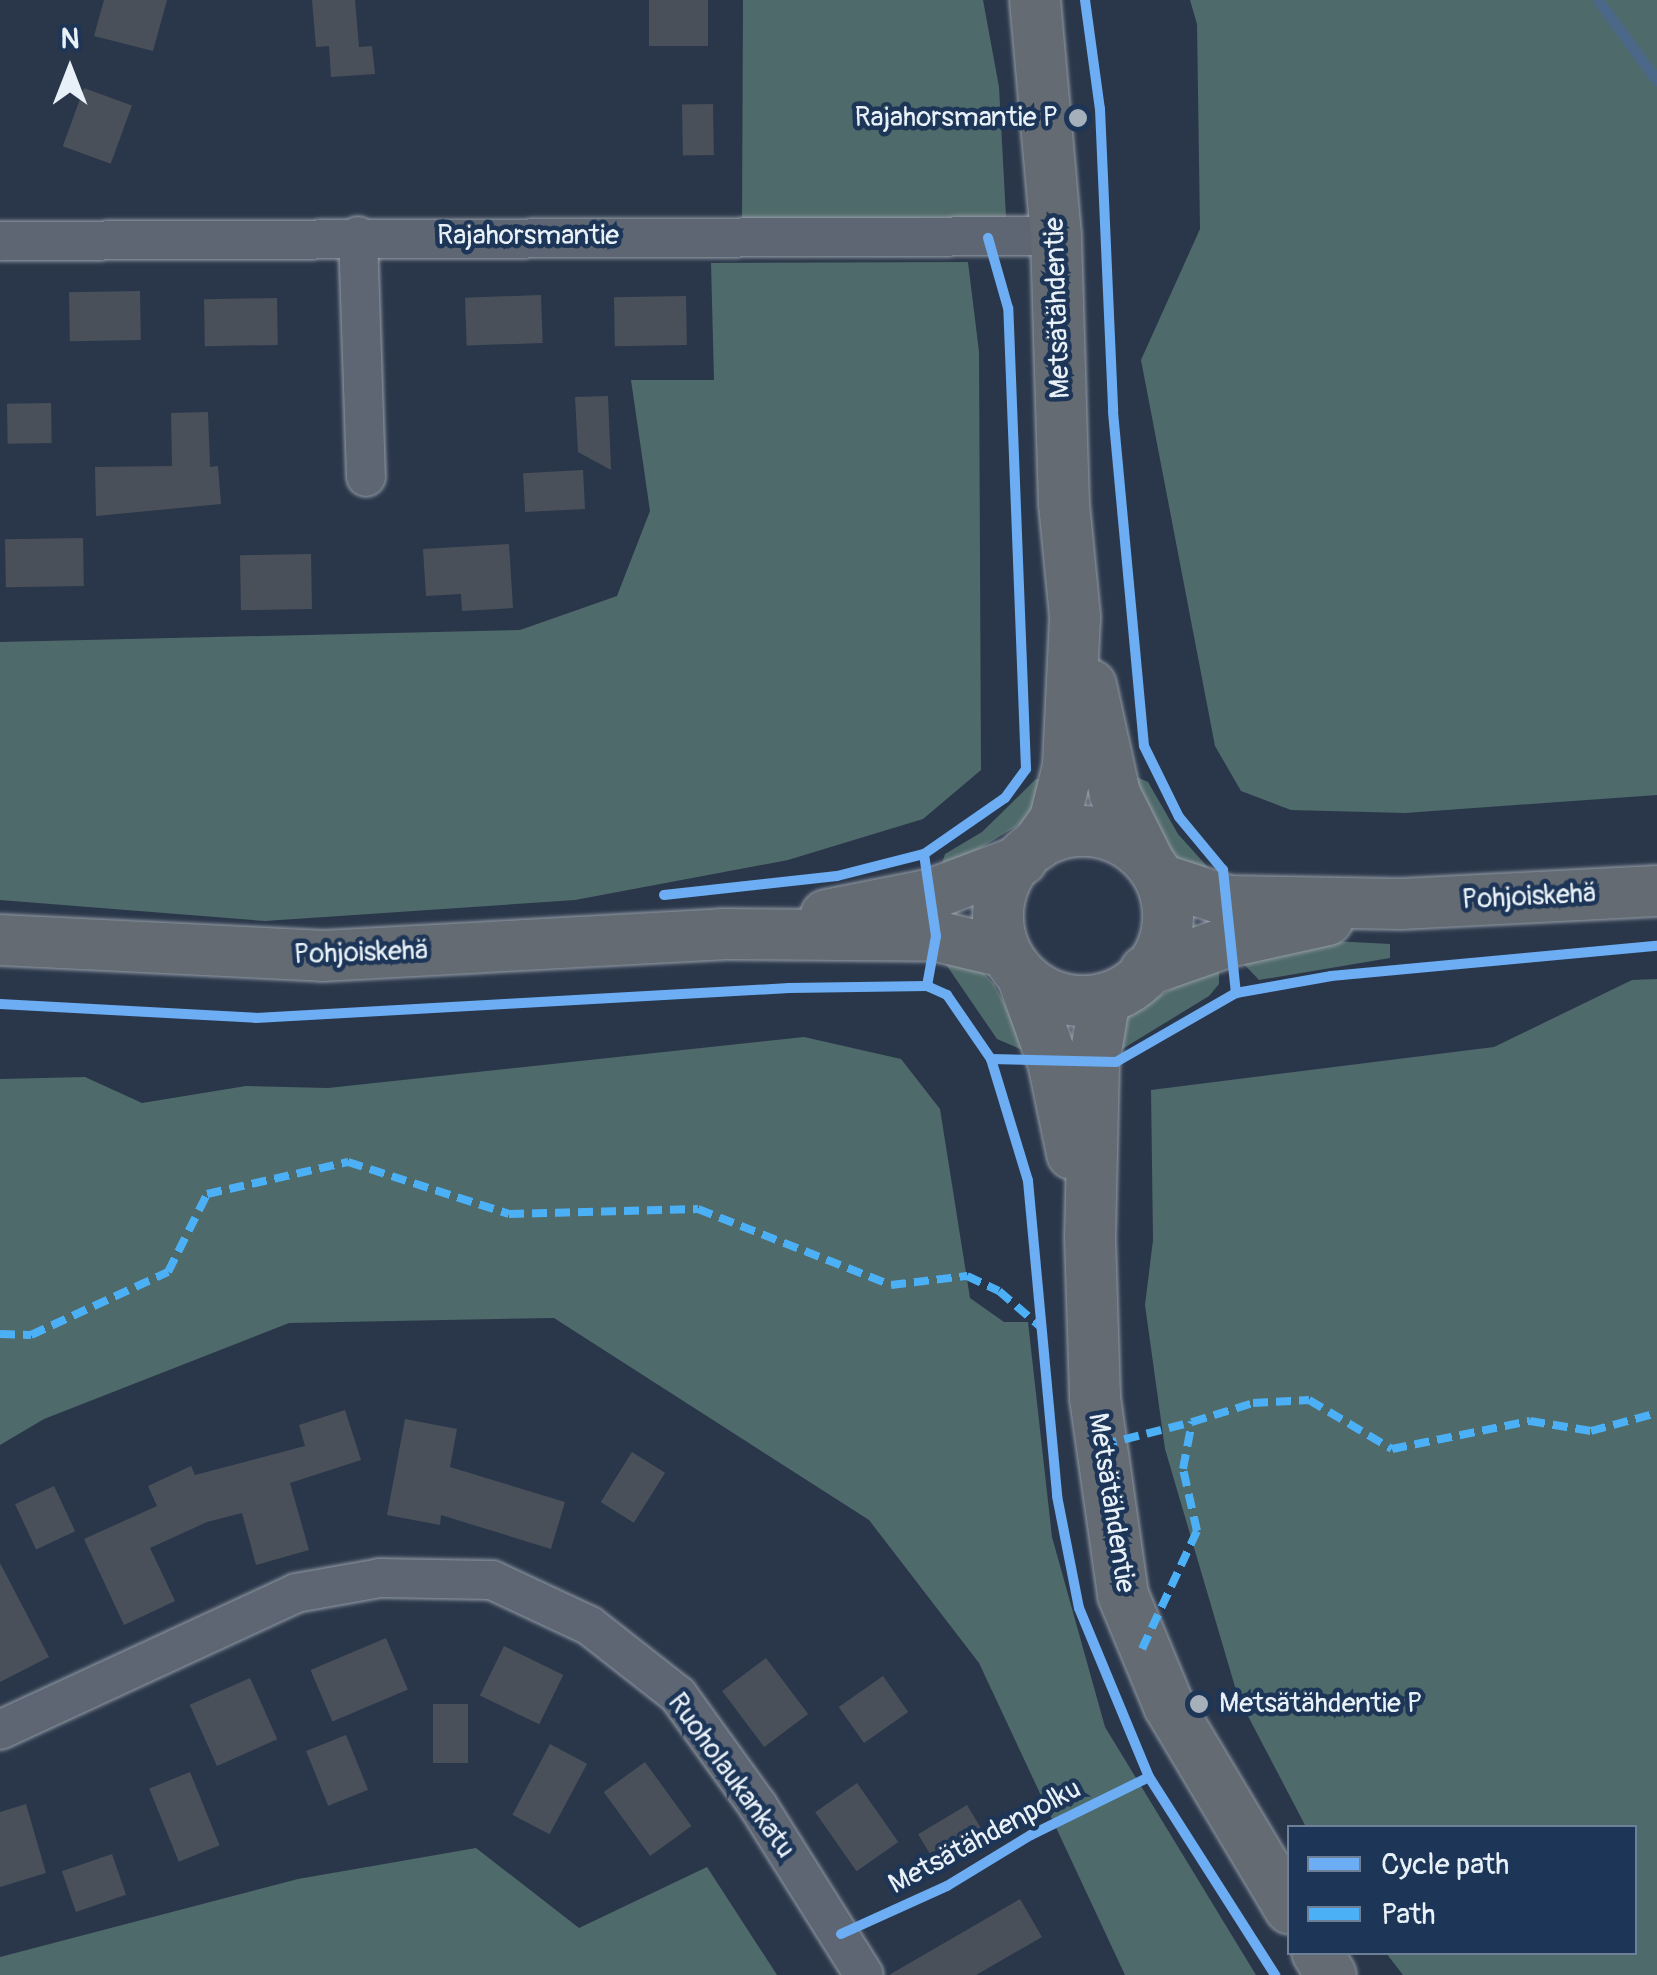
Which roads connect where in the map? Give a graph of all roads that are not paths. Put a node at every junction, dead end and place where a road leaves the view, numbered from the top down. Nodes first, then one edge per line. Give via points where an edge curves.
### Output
1 (1035, 0) edge
2 (358, 236) junction
3 (1056, 236) junction
4 (0, 241) edge
5 (366, 476) dead end
6 (1075, 617) junction
7 (1029, 853) junction
8 (1153, 868) junction
9 (1657, 891) edge
10 (1401, 904) junction
11 (722, 934) junction
12 (0, 940) edge
13 (1014, 967) junction
14 (1125, 985) junction
15 (1090, 1236) junction
16 (0, 1730) edge
17 (1287, 1904) edge
18 (864, 1975) edge

1 - 3 main road, Metsätähdentie
2 - 3 street, Rajahorsmantie
2 - 4 street, Rajahorsmantie
2 - 5 street
3 - 6 main road, Metsätähdentie via 1064,504
6 - 7 main road, Metsätähdentie via 1068,766 1055,819
6 - 8 main road, Metsätähdentie via 1115,794
7 - 8 main road via 1060,830 1089,829 1125,841
7 - 11 main road, Pohjoiskehä via 932,894
7 - 13 main road via 998,896
8 - 10 main road, Pohjoiskehä via 1228,901
8 - 14 main road via 1172,915 1164,946
9 - 10 main road, Pohjoiskehä
10 - 14 main road, Pohjoiskehä via 1228,942
11 - 12 main road, Pohjoiskehä via 322,956
11 - 13 main road, Pohjoiskehä via 936,936
13 - 14 main road via 1078,1001
13 - 15 main road, Metsätähdentie via 1052,1062
14 - 15 main road, Metsätähdentie via 1094,1063
15 - 17 main road, Metsätähdentie via 1095,1398 1123,1595 1169,1706
16 - 18 street, Ruoholaukankatu via 296,1593 380,1578 492,1580 590,1626 678,1695 758,1806

